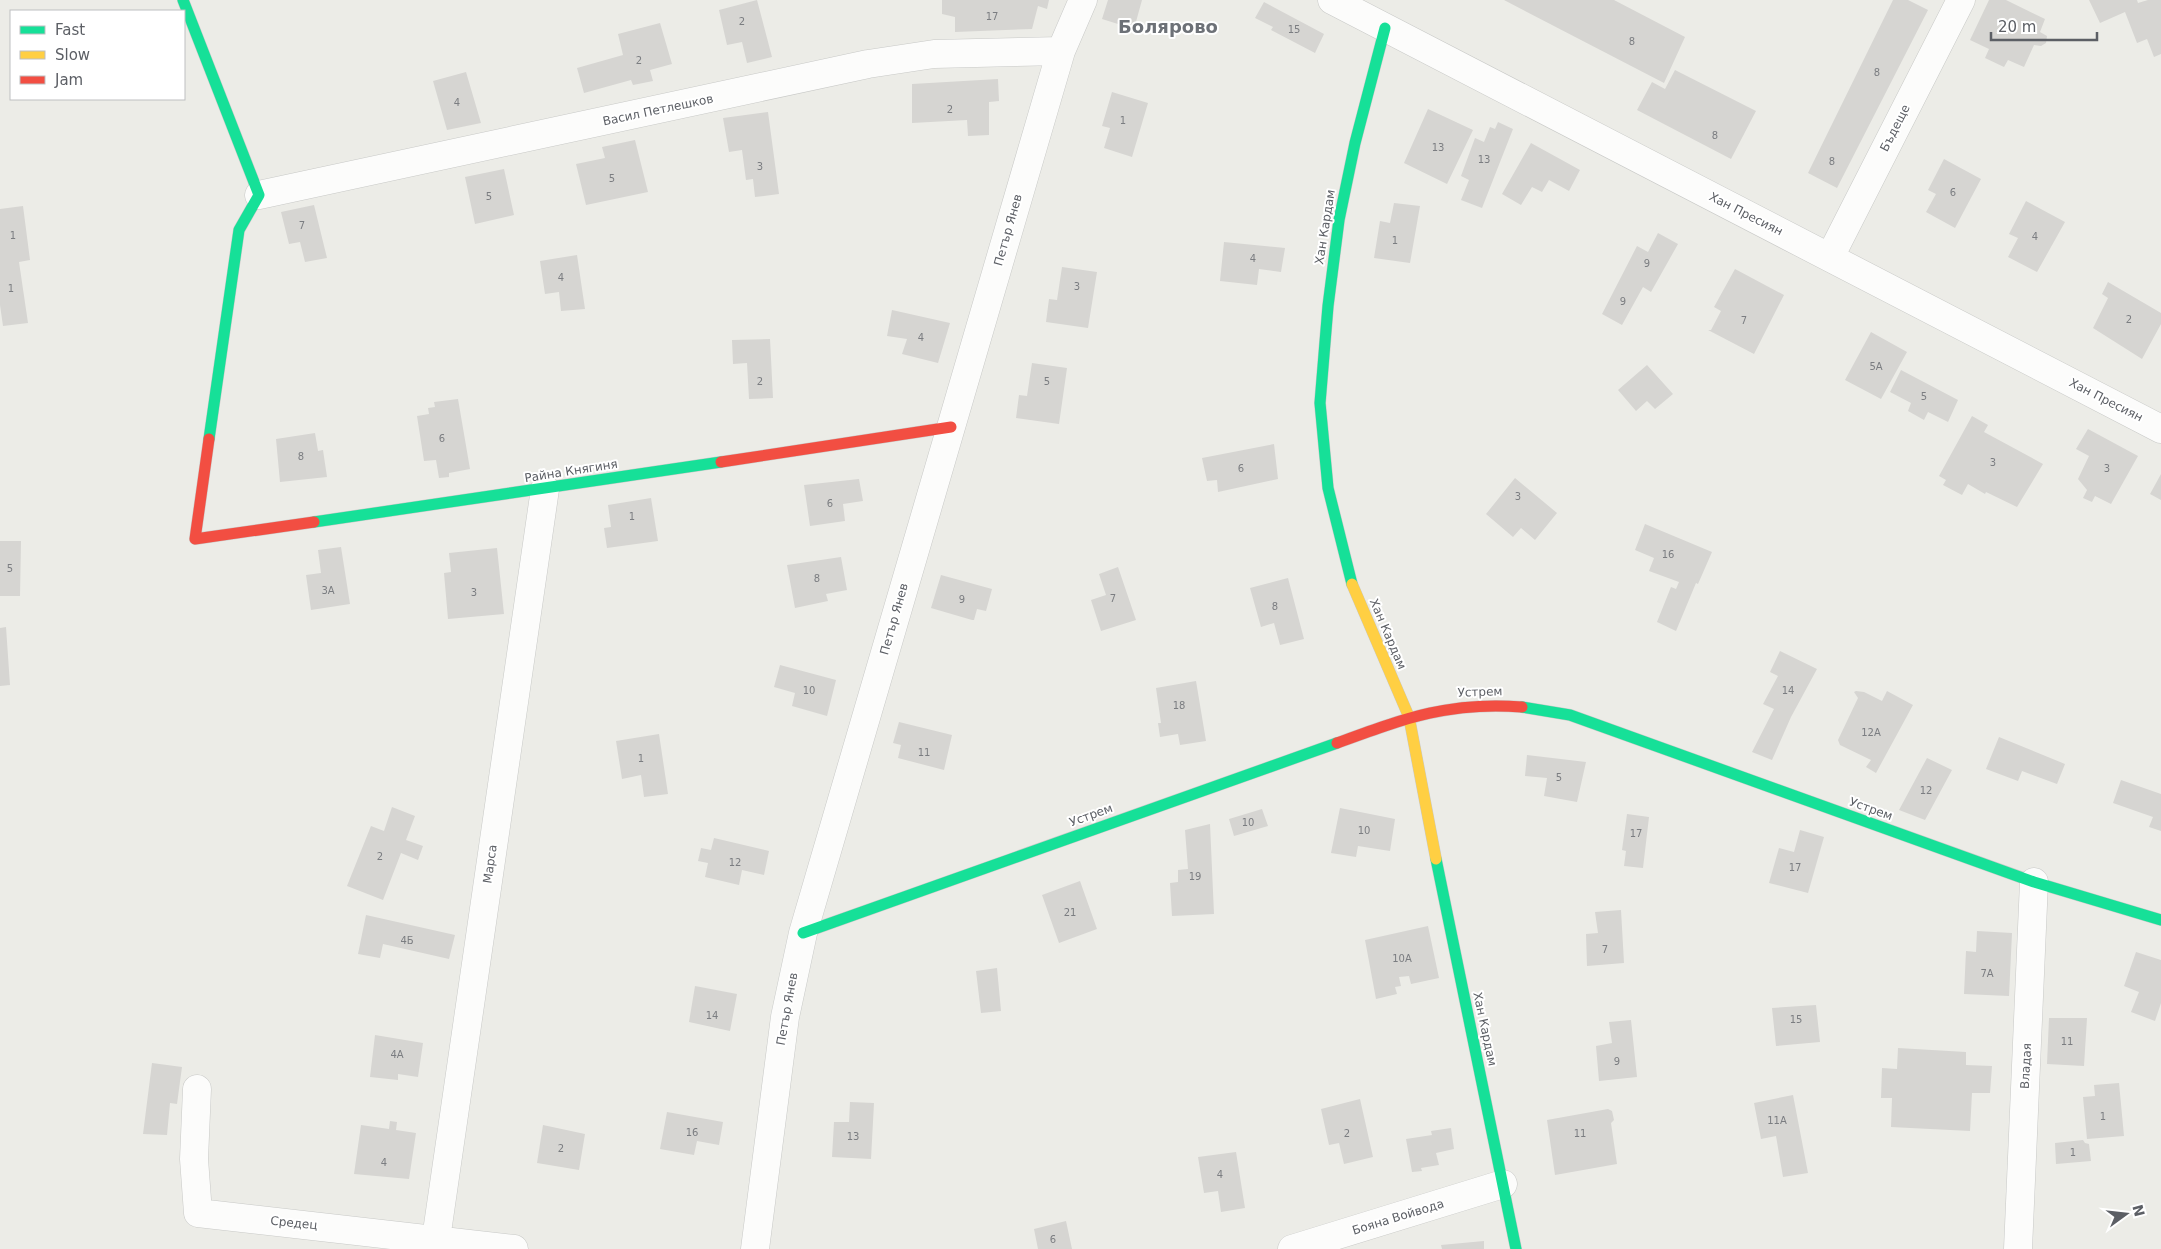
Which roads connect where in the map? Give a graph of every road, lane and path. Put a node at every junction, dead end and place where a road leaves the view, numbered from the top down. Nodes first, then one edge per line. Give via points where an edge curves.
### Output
1 (183, 0) edge
2 (1083, 0) edge
3 (1332, 0) edge
4 (1961, 0) edge
5 (1386, 28) junction
6 (1061, 51) junction
7 (259, 195) junction
8 (1830, 257) junction
9 (951, 427) junction
10 (2161, 429) edge
11 (545, 489) junction
12 (1409, 717) junction
13 (2034, 882) junction
14 (2161, 920) edge
15 (803, 933) junction
16 (197, 1089) dead end
17 (1503, 1184) junction
18 (436, 1239) junction
19 (514, 1249) edge
20 (755, 1249) edge
21 (1292, 1249) edge
22 (1516, 1249) edge
23 (2018, 1249) edge

1 - 7 street
2 - 6 street, Петър Янев
3 - 5 street, Хан Пресиян
4 - 8 street, Бъдеще
5 - 8 street, Хан Пресиян
5 - 12 street, Хан Кардам via 1354,142 1339,220 1320,403 1328,488 1353,588
6 - 7 street, Васил Петлешков via 934,54 868,64
6 - 9 street, Петър Янев
7 - 11 street, Райна Княгиня via 239,230 195,539
8 - 10 street, Хан Пресиян
9 - 11 street, Райна Княгиня
9 - 15 street, Петър Янев
11 - 18 street, Марса
12 - 13 street, Устрем via 1463,705 1516,705 1570,715
12 - 15 street, Устрем
12 - 17 street, Хан Кардам
13 - 14 street, Устрем
13 - 23 street, Владая
15 - 20 street, Петър Янев via 785,1017
16 - 18 street, Средец via 194,1159 198,1213
17 - 21 street, Бояна Войвода
17 - 22 street, Хан Кардам
18 - 19 street, Средец

